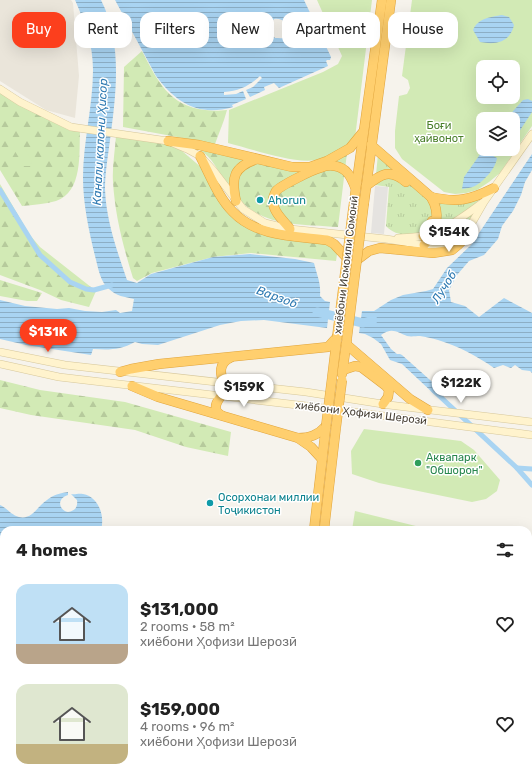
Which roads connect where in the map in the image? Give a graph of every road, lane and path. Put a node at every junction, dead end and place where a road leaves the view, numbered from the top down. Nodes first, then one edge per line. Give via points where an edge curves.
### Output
1 (382, 0) edge
2 (391, 0) edge
3 (0, 89) edge
4 (363, 132) junction
5 (532, 134) edge
6 (168, 141) junction
7 (371, 145) junction
8 (200, 156) junction
9 (257, 159) junction
10 (366, 186) junction
11 (356, 188) junction
12 (494, 188) junction
13 (431, 197) junction
14 (236, 201) junction
15 (484, 202) junction
16 (469, 228) junction
17 (290, 229) junction
18 (434, 232) junction
19 (423, 240) junction
20 (347, 258) junction
21 (357, 260) junction
22 (337, 337) junction
23 (346, 341) junction
24 (328, 346) junction
25 (0, 352) edge
26 (334, 357) junction
27 (230, 358) junction
28 (0, 364) edge
29 (94, 369) junction
30 (120, 372) junction
31 (342, 375) junction
32 (92, 381) junction
33 (225, 384) junction
34 (132, 386) junction
35 (222, 395) junction
36 (383, 404) junction
37 (428, 410) junction
38 (221, 415) junction
39 (532, 422) edge
40 (326, 426) junction
41 (532, 435) edge
42 (298, 438) junction
43 (322, 459) junction
44 (314, 526) edge
45 (324, 526) edge

1 - 4 highway, хиёбони Исмоили Сомонӣ
2 - 7 highway, хиёбони Исмоили Сомонӣ
3 - 6 main road via 61,123 82,129
4 - 9 highway via 350,148 310,167 292,167
4 - 11 highway, хиёбони Исмоили Сомонӣ
5 - 12 main road
6 - 8 main road
6 - 9 highway via 199,145
7 - 10 highway, хиёбони Исмоили Сомонӣ
7 - 13 highway
8 - 14 main road
8 - 20 highway via 232,212 268,232 327,240
9 - 14 highway via 246,162 235,173 233,182
10 - 19 highway via 379,176 395,175 424,198 432,210 432,220
10 - 21 highway, хиёбони Исмоили Сомонӣ, bridge
11 - 17 highway via 351,176 336,166 319,168 281,186 276,191 273,201 275,209
11 - 20 highway, хиёбони Исмоили Сомонӣ, bridge
12 - 13 highway via 472,198 460,200
12 - 15 main road
13 - 18 highway via 437,210
14 - 17 main road via 264,223
15 - 16 main road
15 - 18 main road via 450,225
16 - 19 main road via 459,237 442,245
16 - 21 highway via 465,238 452,250 433,253 380,248
17 - 19 main road via 386,239
18 - 19 highway
20 - 22 highway, хиёбони Исмоили Сомонӣ, bridge
21 - 23 highway, хиёбони Исмоили Сомонӣ, bridge
22 - 24 highway
22 - 26 highway, хиёбони Исмоили Сомонӣ
23 - 31 highway, хиёбони Исмоили Сомонӣ
23 - 37 highway via 410,399
24 - 26 highway
24 - 27 highway
25 - 29 main road, хиёбони Ҳофизи Шерозӣ
26 - 40 highway, хиёбони Исмоили Сомонӣ, bridge
27 - 30 highway via 146,366
27 - 33 highway via 224,362 221,371
28 - 32 main road, хиёбони Ҳофизи Шерозӣ via 41,374
29 - 30 main road, хиёбони Ҳофизи Шерозӣ
29 - 32 main road
30 - 33 main road, хиёбони Ҳофизи Шерозӣ
31 - 36 highway via 355,366 361,367 389,390
31 - 45 highway, хиёбони Исмоили Сомонӣ, bridge
32 - 34 main road, хиёбони Ҳофизи Шерозӣ
33 - 36 main road, хиёбони Ҳофизи Шерозӣ via 306,392
34 - 35 main road, хиёбони Ҳофизи Шерозӣ
34 - 38 highway via 153,395
35 - 38 highway via 215,408
35 - 41 main road, хиёбони Ҳофизи Шерозӣ
36 - 37 main road, хиёбони Ҳофизи Шерозӣ
37 - 39 main road, хиёбони Ҳофизи Шерозӣ
38 - 42 highway
40 - 42 highway via 316,435
40 - 43 highway, хиёбони Исмоили Сомонӣ
42 - 43 highway
43 - 44 highway, хиёбони Исмоили Сомонӣ

